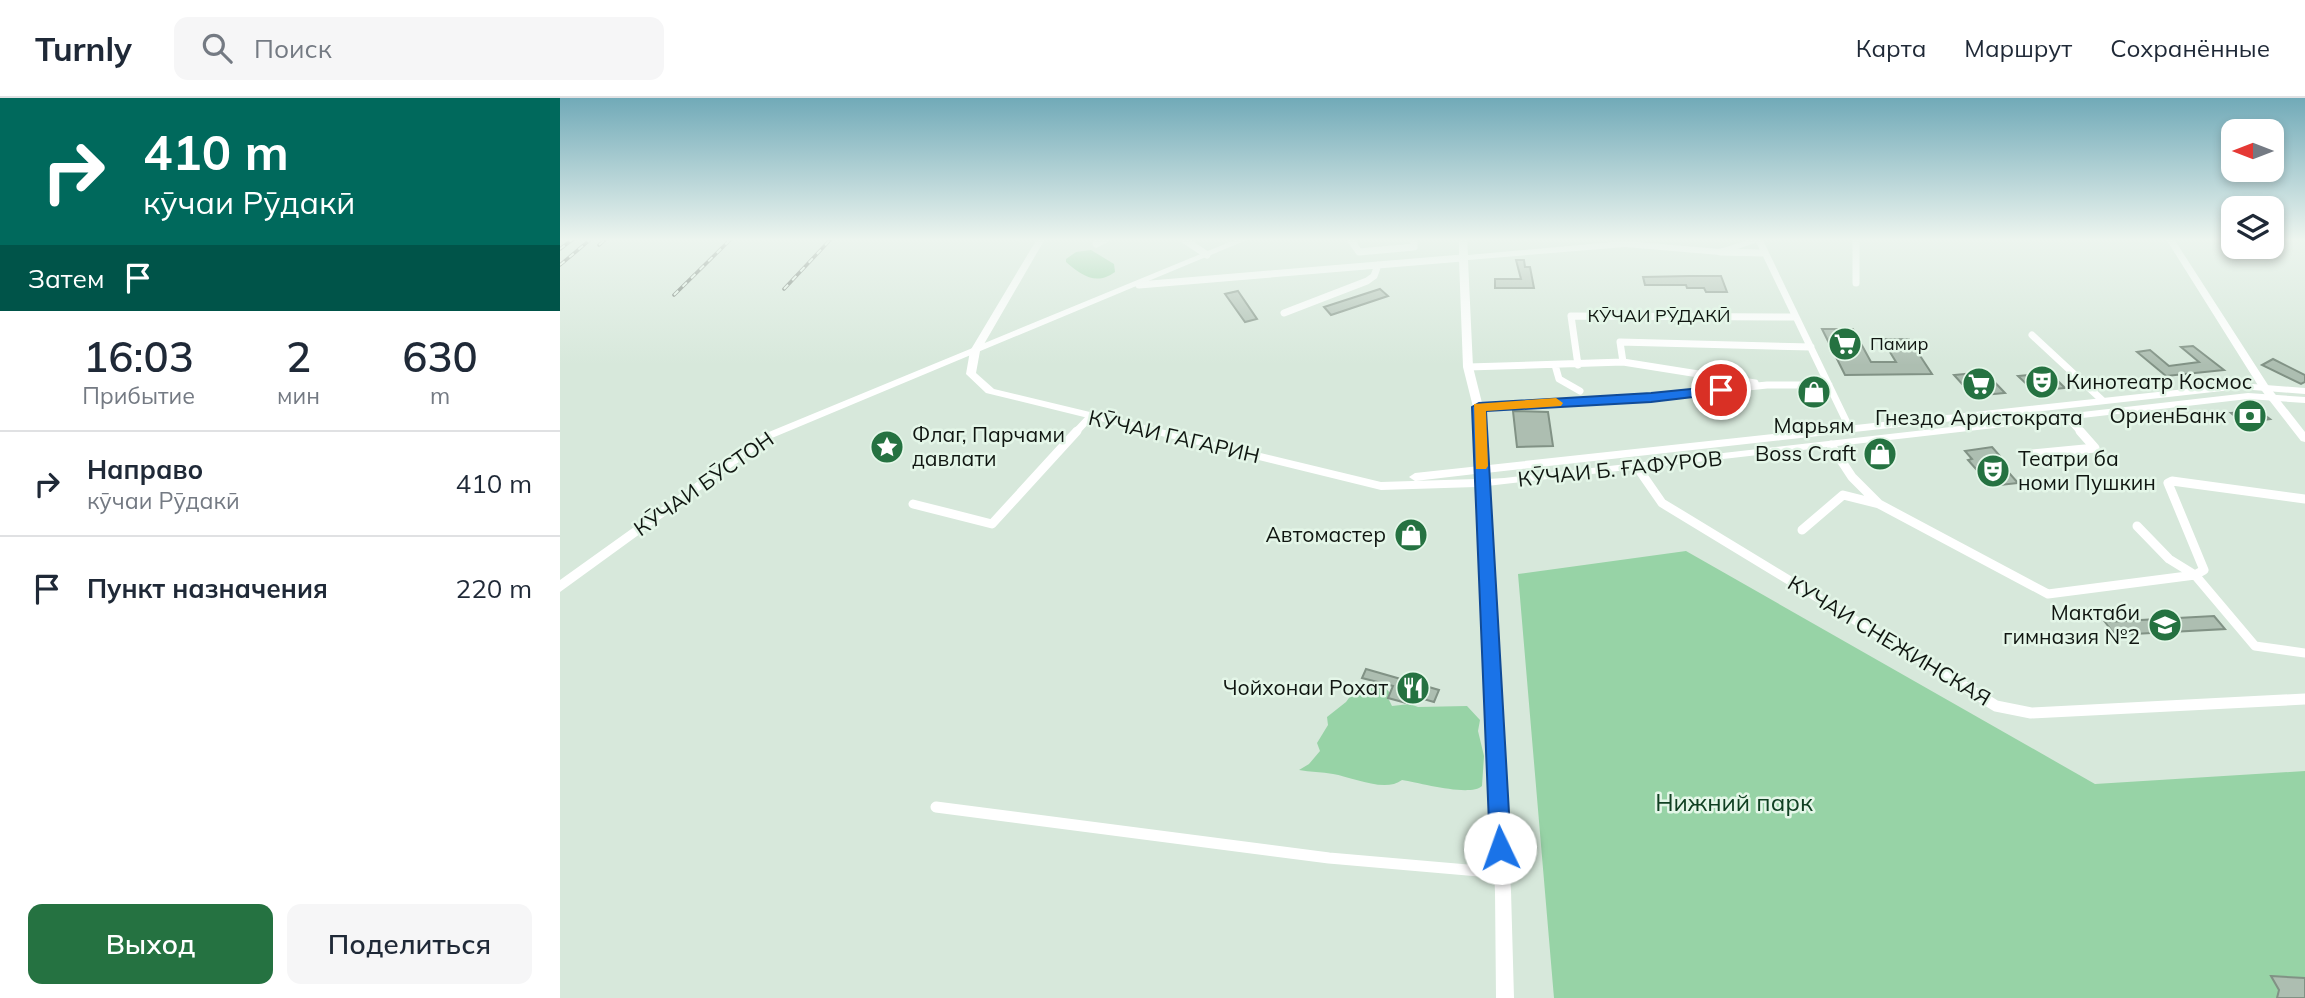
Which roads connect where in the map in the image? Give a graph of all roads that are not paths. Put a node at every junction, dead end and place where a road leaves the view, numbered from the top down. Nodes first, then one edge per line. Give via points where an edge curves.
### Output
1 (1016, 281) edge
2 (1148, 281) edge
3 (1187, 281) edge
4 (1367, 281) edge
5 (1463, 281) edge
6 (1779, 281) edge
7 (2196, 281) edge
8 (1139, 285) junction
9 (1284, 313) dead end
10 (1796, 317) junction
11 (2032, 335) dead end
12 (1811, 347) junction
13 (975, 351) junction
14 (1623, 362) junction
15 (1555, 365) junction
16 (1578, 365) junction
17 (1468, 367) junction
18 (1768, 385) junction
19 (1829, 385) junction
20 (1580, 391) dead end
21 (2305, 391) edge
22 (2267, 392) junction
23 (2102, 400) junction
24 (2305, 400) edge
25 (1479, 407) junction
26 (2055, 407) junction
27 (1090, 417) junction
28 (2067, 417) junction
29 (1850, 429) junction
30 (2305, 439) edge
31 (1831, 445) junction
32 (1664, 450) junction
33 (2031, 453) dead end
34 (1671, 463) junction
35 (1637, 467) junction
36 (1481, 476) junction
37 (1370, 483) joint
38 (2305, 499) edge
39 (913, 504) dead end
40 (1879, 504) junction
41 (2137, 526) dead end
42 (1802, 530) dead end
43 (2195, 575) junction
44 (560, 587) edge
45 (2305, 653) edge
46 (2305, 699) edge
47 (936, 807) dead end
48 (1502, 873) junction
49 (1505, 998) edge

1 - 13 main road
2 - 8 main road, КӮЧАИ БӮСТОН
3 - 8 street
4 - 9 street
5 - 17 main road
6 - 10 street
7 - 22 main road
8 - 13 main road, КӮЧАИ БӮСТОН
10 - 12 street
10 - 16 street, КӮЧАИ РӮДАКӢ via 1571,316
11 - 23 street
12 - 14 street, КӮЧАИ РӮДАКӢ via 1620,342
12 - 19 street
13 - 27 main road, КӮЧАИ ГАГАРИН via 971,374 990,391
13 - 44 main road, КӮЧАИ БӮСТОН via 768,436
14 - 16 street
14 - 18 street
15 - 16 street
15 - 17 street
15 - 20 street via 1559,379
17 - 25 main road
18 - 19 street
18 - 25 street
19 - 29 street
21 - 22 main road, КӮЧАИ Б. ҒАФУРОВ
22 - 23 main road, КӮЧАИ Б. ҒАФУРОВ via 2240,386
22 - 24 main road, КӮЧАИ Б. ҒАФУРОВ
22 - 28 main road, КӮЧАИ Б. ҒАФУРОВ
22 - 30 main road
23 - 26 main road, КӮЧАИ Б. ҒАФУРОВ
25 - 36 main road
26 - 28 main road
26 - 29 main road, КӮЧАИ Б. ҒАФУРОВ
27 - 37 main road, КӮЧАИ ГАГАРИН
27 - 39 street via 992,524
28 - 31 main road, КӮЧАИ Б. ҒАФУРОВ
28 - 33 street via 2095,447
29 - 32 main road, КӮЧАИ Б. ҒАФУРОВ
31 - 34 main road, КӮЧАИ Б. ҒАФУРОВ
31 - 40 street via 1857,483
32 - 34 main road
32 - 36 main road, КӮЧАИ Б. ҒАФУРОВ
34 - 35 main road, КӮЧАИ Б. ҒАФУРОВ
35 - 36 main road, КӮЧАИ Б. ҒАФУРОВ
35 - 46 street, КУЧАИ СНЕЖИНСКАЯ via 1662,503 1996,706 2031,713
36 - 37 main road, КӮЧАИ Б. ҒАФУРОВ
36 - 48 main road
38 - 43 street via 2168,483 2204,570
40 - 42 street via 1843,495
40 - 43 street via 2048,594
41 - 43 street via 2169,559
43 - 45 street via 2255,646
47 - 48 street via 1329,859
48 - 49 main road

